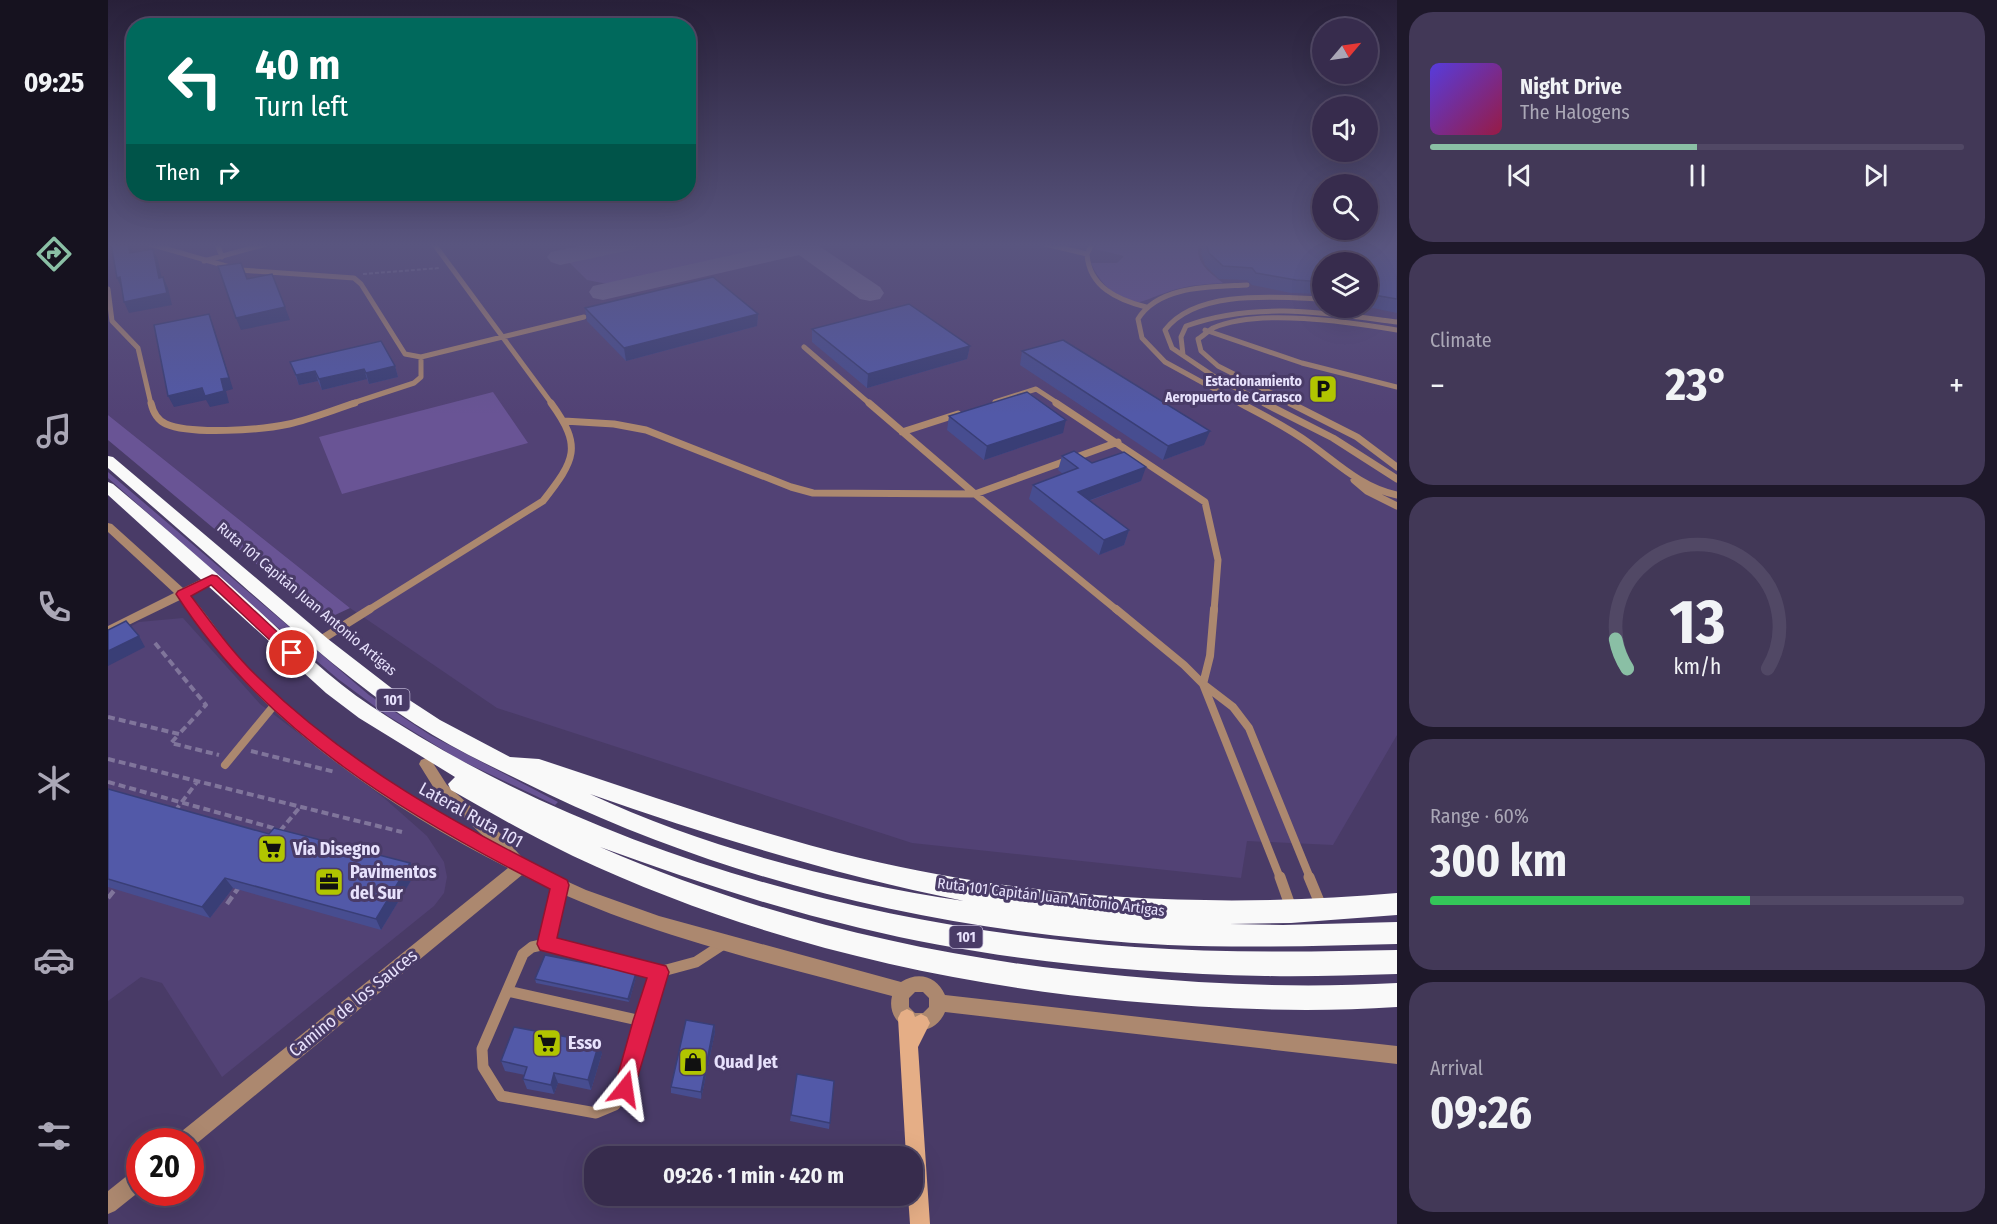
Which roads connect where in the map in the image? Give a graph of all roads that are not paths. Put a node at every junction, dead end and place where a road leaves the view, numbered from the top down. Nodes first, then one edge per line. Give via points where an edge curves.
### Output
1 (110, 301) edge
2 (372, 301) edge
3 (476, 301) edge
4 (1123, 301) edge
5 (1153, 301) edge
6 (1229, 301) edge
7 (1146, 307) junction
8 (584, 317) edge
9 (1397, 323) edge
10 (1205, 330) junction
11 (1397, 330) edge
12 (503, 337) junction
13 (804, 347) dead end
14 (1184, 354) junction
15 (421, 357) junction
16 (1397, 387) edge
17 (992, 403) edge
18 (969, 410) edge
19 (564, 421) junction
20 (902, 432) junction
21 (1118, 442) junction
22 (108, 460) edge
23 (1397, 467) edge
24 (1353, 476) junction
25 (1397, 479) edge
26 (108, 487) edge
27 (975, 494) junction
28 (1397, 495) edge
29 (1397, 506) edge
30 (108, 526) edge
31 (212, 579) junction
32 (183, 594) junction
33 (108, 631) edge
34 (319, 641) junction
35 (1203, 684) junction
36 (276, 703) junction
37 (408, 740) junction
38 (426, 764) junction
39 (225, 765) dead end
40 (506, 765) junction
41 (522, 866) junction
42 (560, 885) junction
43 (1397, 904) edge
44 (1292, 912) junction
45 (1323, 912) junction
46 (1397, 933) edge
47 (725, 943) junction
48 (546, 944) junction
49 (1397, 962) edge
50 (659, 972) junction
51 (508, 991) junction
52 (903, 991) junction
53 (1397, 995) edge
54 (940, 1004) junction
55 (642, 1021) junction
56 (914, 1021) junction
57 (1397, 1055) edge
58 (201, 1128) edge
59 (126, 1189) edge
60 (108, 1204) edge
61 (920, 1224) edge

1 - 15 lane via 112,321 138,348 153,412 164,423 179,428 255,430 290,424 414,383 421,377
2 - 15 lane via 405,354
3 - 12 lane
4 - 7 lane
5 - 7 lane
6 - 14 lane via 1173,317 1165,330 1172,348
7 - 24 lane via 1138,323 1140,334 1165,362 1299,436
8 - 12 lane
9 - 14 lane via 1289,312 1223,314 1186,326 1181,338
10 - 11 lane via 1223,323 1278,319
10 - 16 lane via 1302,363
10 - 23 lane via 1198,345 1218,366 1354,437
12 - 15 lane
12 - 19 lane
13 - 20 lane
14 - 25 lane via 1218,379 1332,438
17 - 21 lane via 1036,388
18 - 20 lane
19 - 27 lane via 646,430 791,488 813,493
19 - 34 lane via 573,445 564,474 543,501
20 - 27 lane
21 - 27 lane
21 - 35 lane via 1205,502 1218,560 1210,656
22 - 34 highway, Ruta 101 Capitán Juan Antonio Artigas / 101
24 - 28 lane via 1375,490
24 - 29 lane via 1360,486
26 - 31 highway, 101
27 - 35 lane via 1184,664
30 - 32 street, Lateral Ruta 101
31 - 32 street
31 - 37 highway, 101 via 310,669
32 - 33 street
32 - 36 street, Lateral Ruta 101 via 229,655
34 - 40 highway, Ruta 101 Capitán Juan Antonio Artigas / 101 via 413,714
35 - 44 lane via 1268,842
35 - 45 lane via 1233,707 1249,728
36 - 39 lane
36 - 41 street, Lateral Ruta 101 via 393,794
37 - 38 highway
37 - 49 highway, 101 via 509,797 632,849 756,890 863,918 933,933 1100,956 1333,966
38 - 41 street via 442,789
38 - 53 highway via 497,807 667,887 760,921 894,956 1041,981 1194,995 1298,1000
40 - 44 highway via 539,767 794,852 969,891 1139,909
40 - 46 highway, Ruta 101 Capitán Juan Antonio Artigas / 101 via 600,810 715,852 859,891 932,906 1155,933 1312,938
41 - 42 street, Lateral Ruta 101
41 - 58 street, Camino de los Sauces
42 - 47 street, Lateral Ruta 101 via 625,912
42 - 48 lane
43 - 45 highway
44 - 45 highway
47 - 50 lane via 696,962
47 - 52 street, Lateral Ruta 101
48 - 50 lane
48 - 51 lane via 532,946 523,954
50 - 55 lane
51 - 55 lane
51 - 55 lane via 482,1050 483,1067 501,1096 596,1113 615,1105 625,1089
52 - 54 street via 912,985 930,987
52 - 56 street via 900,1008
54 - 56 street via 935,1017
54 - 57 street
56 - 61 street via 909,1045
59 - 60 street

